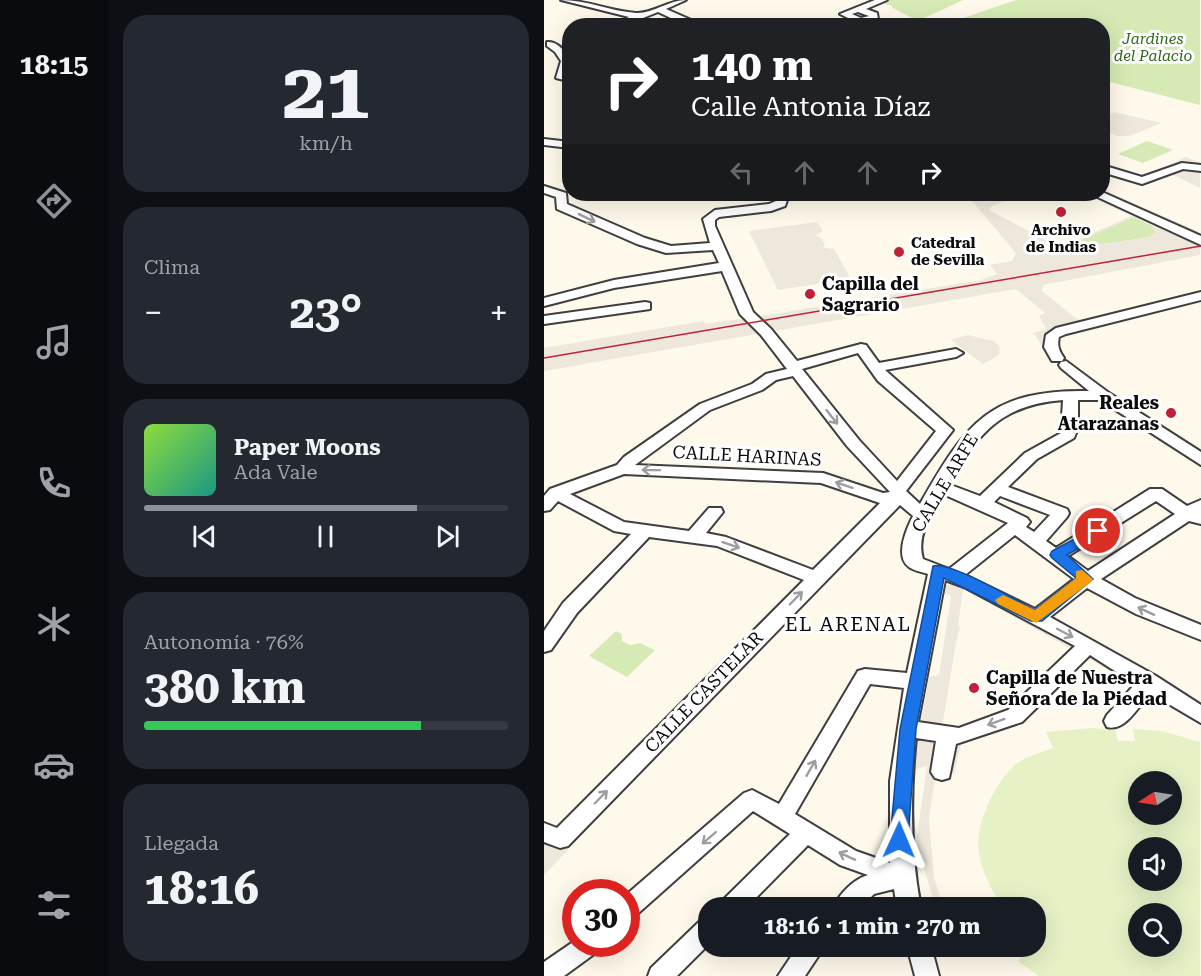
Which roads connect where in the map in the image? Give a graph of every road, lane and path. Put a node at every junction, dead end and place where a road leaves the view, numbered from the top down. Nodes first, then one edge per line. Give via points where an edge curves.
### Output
1 (565, 0) edge
2 (682, 0) edge
3 (883, 0) edge
4 (659, 9) junction
5 (858, 9) dead end
6 (638, 16) junction
7 (633, 18) edge
8 (684, 18) edge
9 (544, 34) edge
10 (551, 44) edge
11 (562, 55) edge
12 (544, 142) edge
13 (562, 144) edge
14 (1201, 168) edge
15 (1110, 171) edge
16 (544, 189) edge
17 (562, 190) edge
18 (1110, 200) edge
19 (563, 201) edge
20 (778, 201) edge
21 (1201, 241) edge
22 (718, 246) junction
23 (726, 266) junction
24 (1201, 296) edge
25 (544, 302) edge
26 (644, 306) dead end
27 (544, 320) edge
28 (956, 353) dead end
29 (874, 368) junction
30 (795, 369) junction
31 (1071, 394) junction
32 (1104, 396) junction
33 (1201, 460) edge
34 (623, 469) junction
35 (940, 487) junction
36 (997, 489) junction
37 (900, 494) junction
38 (550, 499) edge
39 (984, 503) junction
40 (715, 512) dead end
41 (1195, 512) edge
42 (923, 515) junction
43 (1014, 527) junction
44 (644, 531) junction
45 (694, 536) junction
46 (1036, 541) junction
47 (1057, 555) junction
48 (946, 573) junction
49 (816, 578) junction
50 (1086, 579) junction
51 (1036, 618) junction
52 (1201, 633) edge
53 (544, 645) edge
54 (1088, 645) junction
55 (1149, 681) junction
56 (917, 682) junction
57 (1201, 715) edge
58 (1114, 721) dead end
59 (908, 729) junction
60 (947, 735) junction
61 (942, 772) dead end
62 (782, 818) junction
63 (805, 834) junction
64 (552, 836) edge
65 (902, 877) junction
66 (741, 897) edge
67 (855, 897) edge
68 (907, 897) edge
69 (640, 898) edge
70 (698, 939) edge
71 (571, 957) edge
72 (805, 957) edge
73 (922, 957) edge
74 (544, 976) edge
75 (660, 976) edge
76 (790, 976) edge
77 (927, 976) edge

1 - 6 street
2 - 4 street
3 - 5 street
4 - 6 street
4 - 8 street
6 - 7 street
9 - 10 street
10 - 11 street
12 - 13 street
14 - 15 street via 1186,162 1142,181
16 - 17 street
18 - 21 street
19 -> 22 street via 561,206 650,244 683,251
20 - 22 street via 771,207 711,216 708,222
22 - 23 street
23 - 25 street via 614,284
23 - 30 street via 747,314
24 - 32 street via 1053,335 1051,351
26 - 27 street
28 - 29 street
29 - 30 street via 861,348
29 - 37 street, CALLE CASTELAR via 944,430
30 - 34 street via 705,407
30 -> 37 street via 853,443
31 - 32 street, CALLE ARFE
31 - 35 street, CALLE ARFE via 1010,407 986,422 970,438
31 - 36 street via 1068,435 1031,456
32 - 33 street
37 -> 34 street, CALLE HARINAS via 882,498 823,478
34 - 38 street
35 - 39 street
35 - 42 street, CALLE ARFE
36 - 39 street
36 - 46 street via 1060,513
37 - 42 street
37 - 49 street, CALLE CASTELAR
38 - 44 street via 620,527
39 - 43 street via 1021,522
40 - 45 street
41 - 47 street via 1156,493
41 - 50 street
42 - 48 street, CALLE ARFE via 913,534 915,563
43 - 46 street
43 - 48 street
44 - 45 street
44 - 53 street via 582,595
45 -> 49 street via 749,551
46 - 47 street
47 - 50 street
48 - 51 street
48 - 56 street
64 -> 49 street, CALLE CASTELAR
50 - 51 street
52 -> 50 street via 1121,600
51 -> 54 street
54 - 55 street
54 -> 60 street via 1015,716 959,736
55 - 57 street
55 - 58 street
56 - 59 street
62 -> 56 street via 865,676
59 - 60 street
59 - 65 street via 899,817
60 - 61 street
62 - 63 street
62 -> 69 street via 752,799
65 -> 63 street via 848,858
63 - 66 street
65 - 67 street via 867,885
65 - 68 street
70 - 75 street
71 - 74 street
72 - 76 street
73 - 77 street

